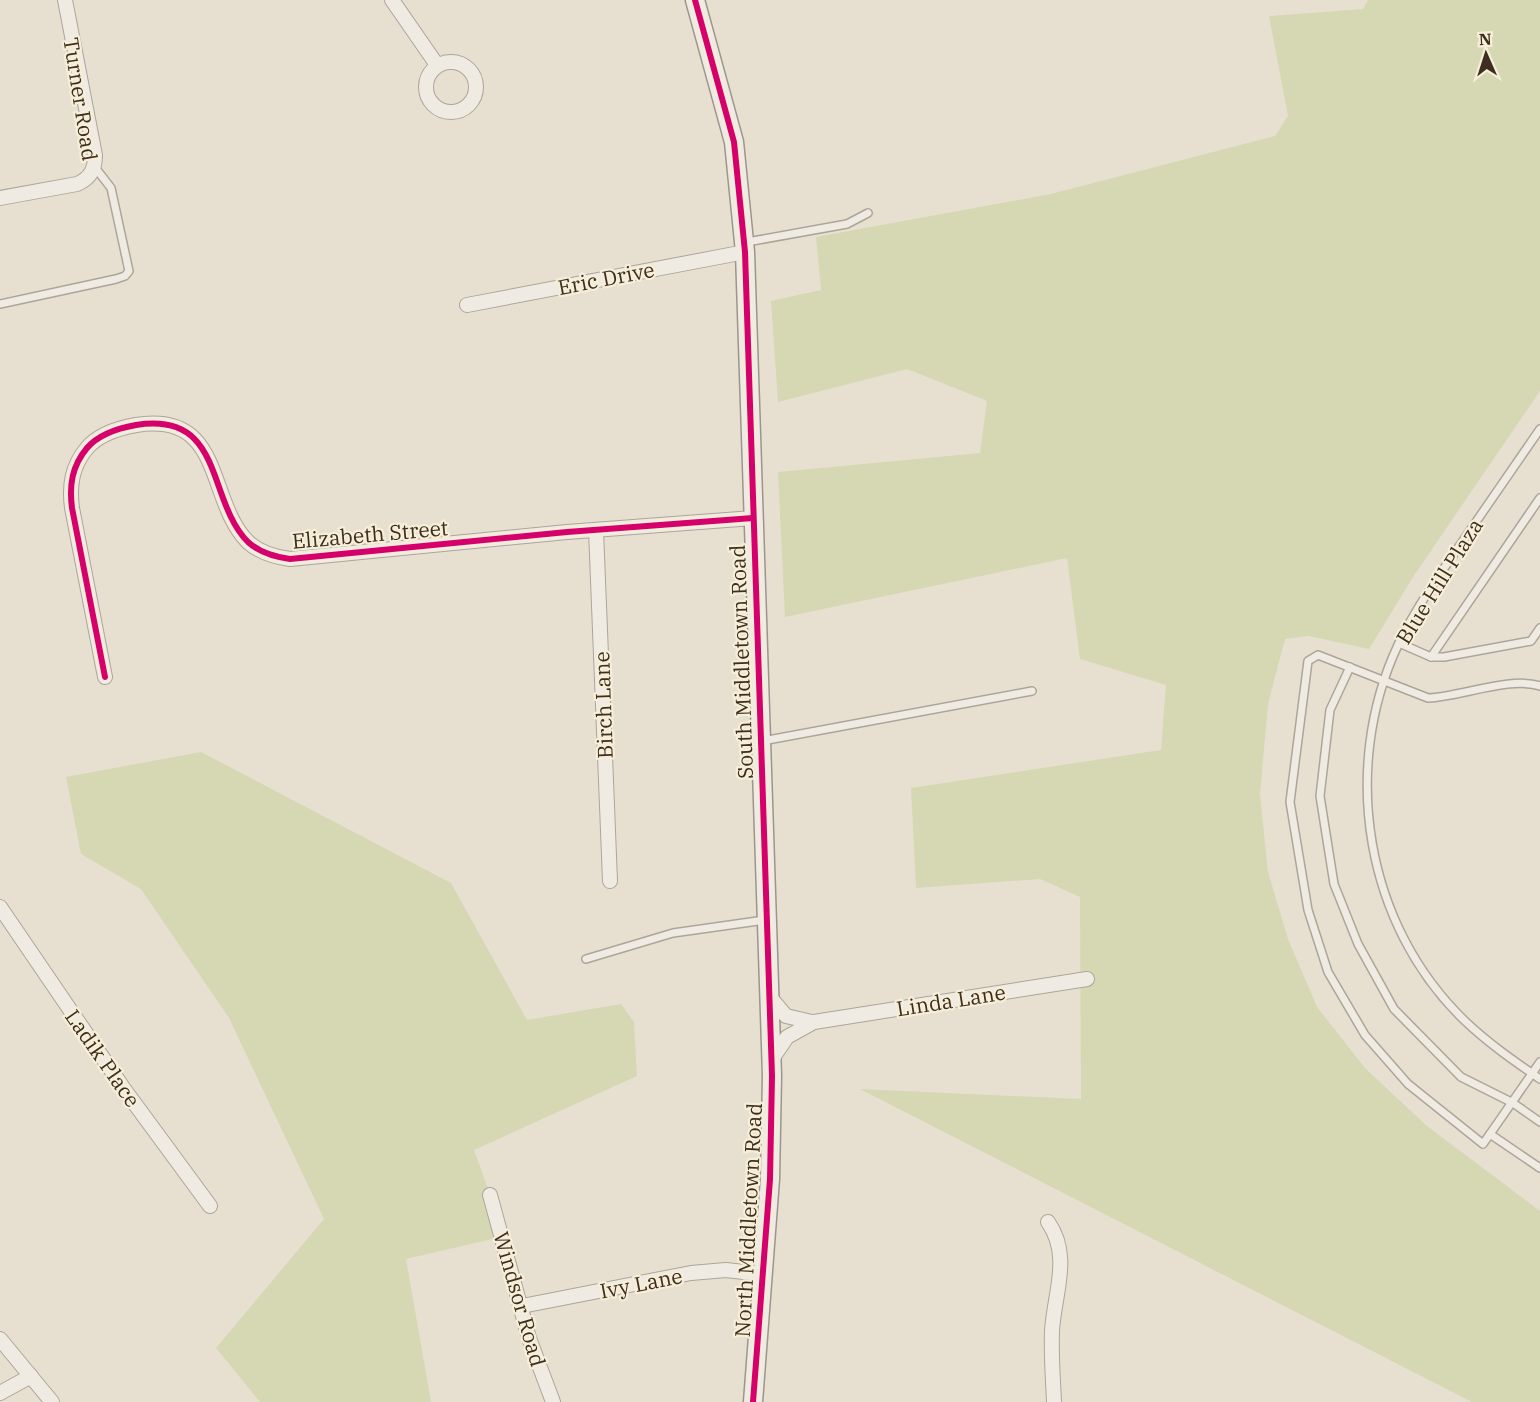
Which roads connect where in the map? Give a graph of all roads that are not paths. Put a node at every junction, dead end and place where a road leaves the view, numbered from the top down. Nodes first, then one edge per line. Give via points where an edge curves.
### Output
1 (65, 0) edge
2 (392, 0) edge
3 (695, 0) edge
4 (437, 65) dead end
5 (94, 166) junction
6 (0, 198) edge
7 (868, 213) dead end
8 (744, 247) junction
9 (0, 304) edge
10 (468, 305) dead end
11 (1540, 429) edge
12 (1540, 498) edge
13 (753, 518) junction
14 (596, 530) junction
15 (1540, 628) edge
16 (1399, 643) junction
17 (1431, 657) junction
18 (1350, 667) junction
19 (105, 677) dead end
20 (1384, 680) junction
21 (1540, 686) edge
22 (1032, 691) dead end
23 (759, 742) junction
24 (610, 881) dead end
25 (0, 907) edge
26 (765, 920) junction
27 (586, 959) dead end
28 (1088, 979) dead end
29 (768, 995) junction
30 (814, 1022) junction
31 (769, 1040) joint
32 (1540, 1062) edge
33 (770, 1064) junction
34 (1537, 1077) edge
35 (1513, 1103) junction
36 (1540, 1122) edge
37 (1490, 1134) junction
38 (1540, 1168) edge
39 (490, 1195) dead end
40 (210, 1206) dead end
41 (1048, 1222) dead end
42 (762, 1274) junction
43 (522, 1306) junction
44 (0, 1339) edge
45 (31, 1376) junction
46 (0, 1393) edge
47 (52, 1402) edge
48 (553, 1402) edge
49 (753, 1402) edge
50 (1054, 1402) edge

1 - 5 street, Turner Road
2 - 4 street
3 - 8 street, South Middletown Road via 734,142
5 - 6 street, Turner Road via 85,180 77,184
5 - 9 lane via 111,188 129,271 116,279
7 - 8 lane via 847,224
8 - 10 street, Eric Drive
8 - 13 street, South Middletown Road
11 - 16 lane, Blue Hill Plaza via 1427,593
12 - 17 lane
13 - 14 street, Elizabeth Street
13 - 23 street, South Middletown Road
14 - 19 street, Elizabeth Street via 306,560 275,557 260,551 239,532 213,465 197,441 169,425 152,423 118,429 90,445 71,481 72,508
14 - 24 street, Birch Lane
15 - 17 lane via 1531,641
16 - 17 lane
16 - 20 lane, Blue Hill Plaza
18 - 20 lane
18 - 35 lane via 1330,710 1320,796 1334,884 1358,944 1394,1009 1461,1077
18 - 37 lane via 1318,655 1308,661 1290,802 1308,910 1328,972 1365,1035 1408,1084 1483,1144
20 - 21 lane via 1428,698 1520,683
20 - 34 lane, Blue Hill Plaza via 1371,727 1366,798 1372,849 1386,898 1406,941 1447,1002 1483,1038
22 - 23 lane
23 - 26 street, South Middletown Road
25 - 40 street, Ladik Place via 124,1089
26 - 27 lane via 673,933
26 - 29 street, South Middletown Road
28 - 30 street, Linda Lane
29 - 30 street, Linda Lane via 786,1016
29 - 31 street, South Middletown Road
30 - 33 street, Linda Lane via 787,1037
31 - 33 street, North Middletown Road
32 - 34 lane
33 - 42 street, North Middletown Road via 770,1179
34 - 35 lane
35 - 36 lane
35 - 37 lane
37 - 38 lane
39 - 43 street, Windsor Road
41 - 50 street via 1056,1233 1062,1262 1052,1329
42 - 43 street, Ivy Lane via 726,1270 691,1273
42 - 49 street, North Middletown Road
43 - 48 street, Windsor Road via 538,1368
44 - 45 street
45 - 46 street
45 - 47 street

